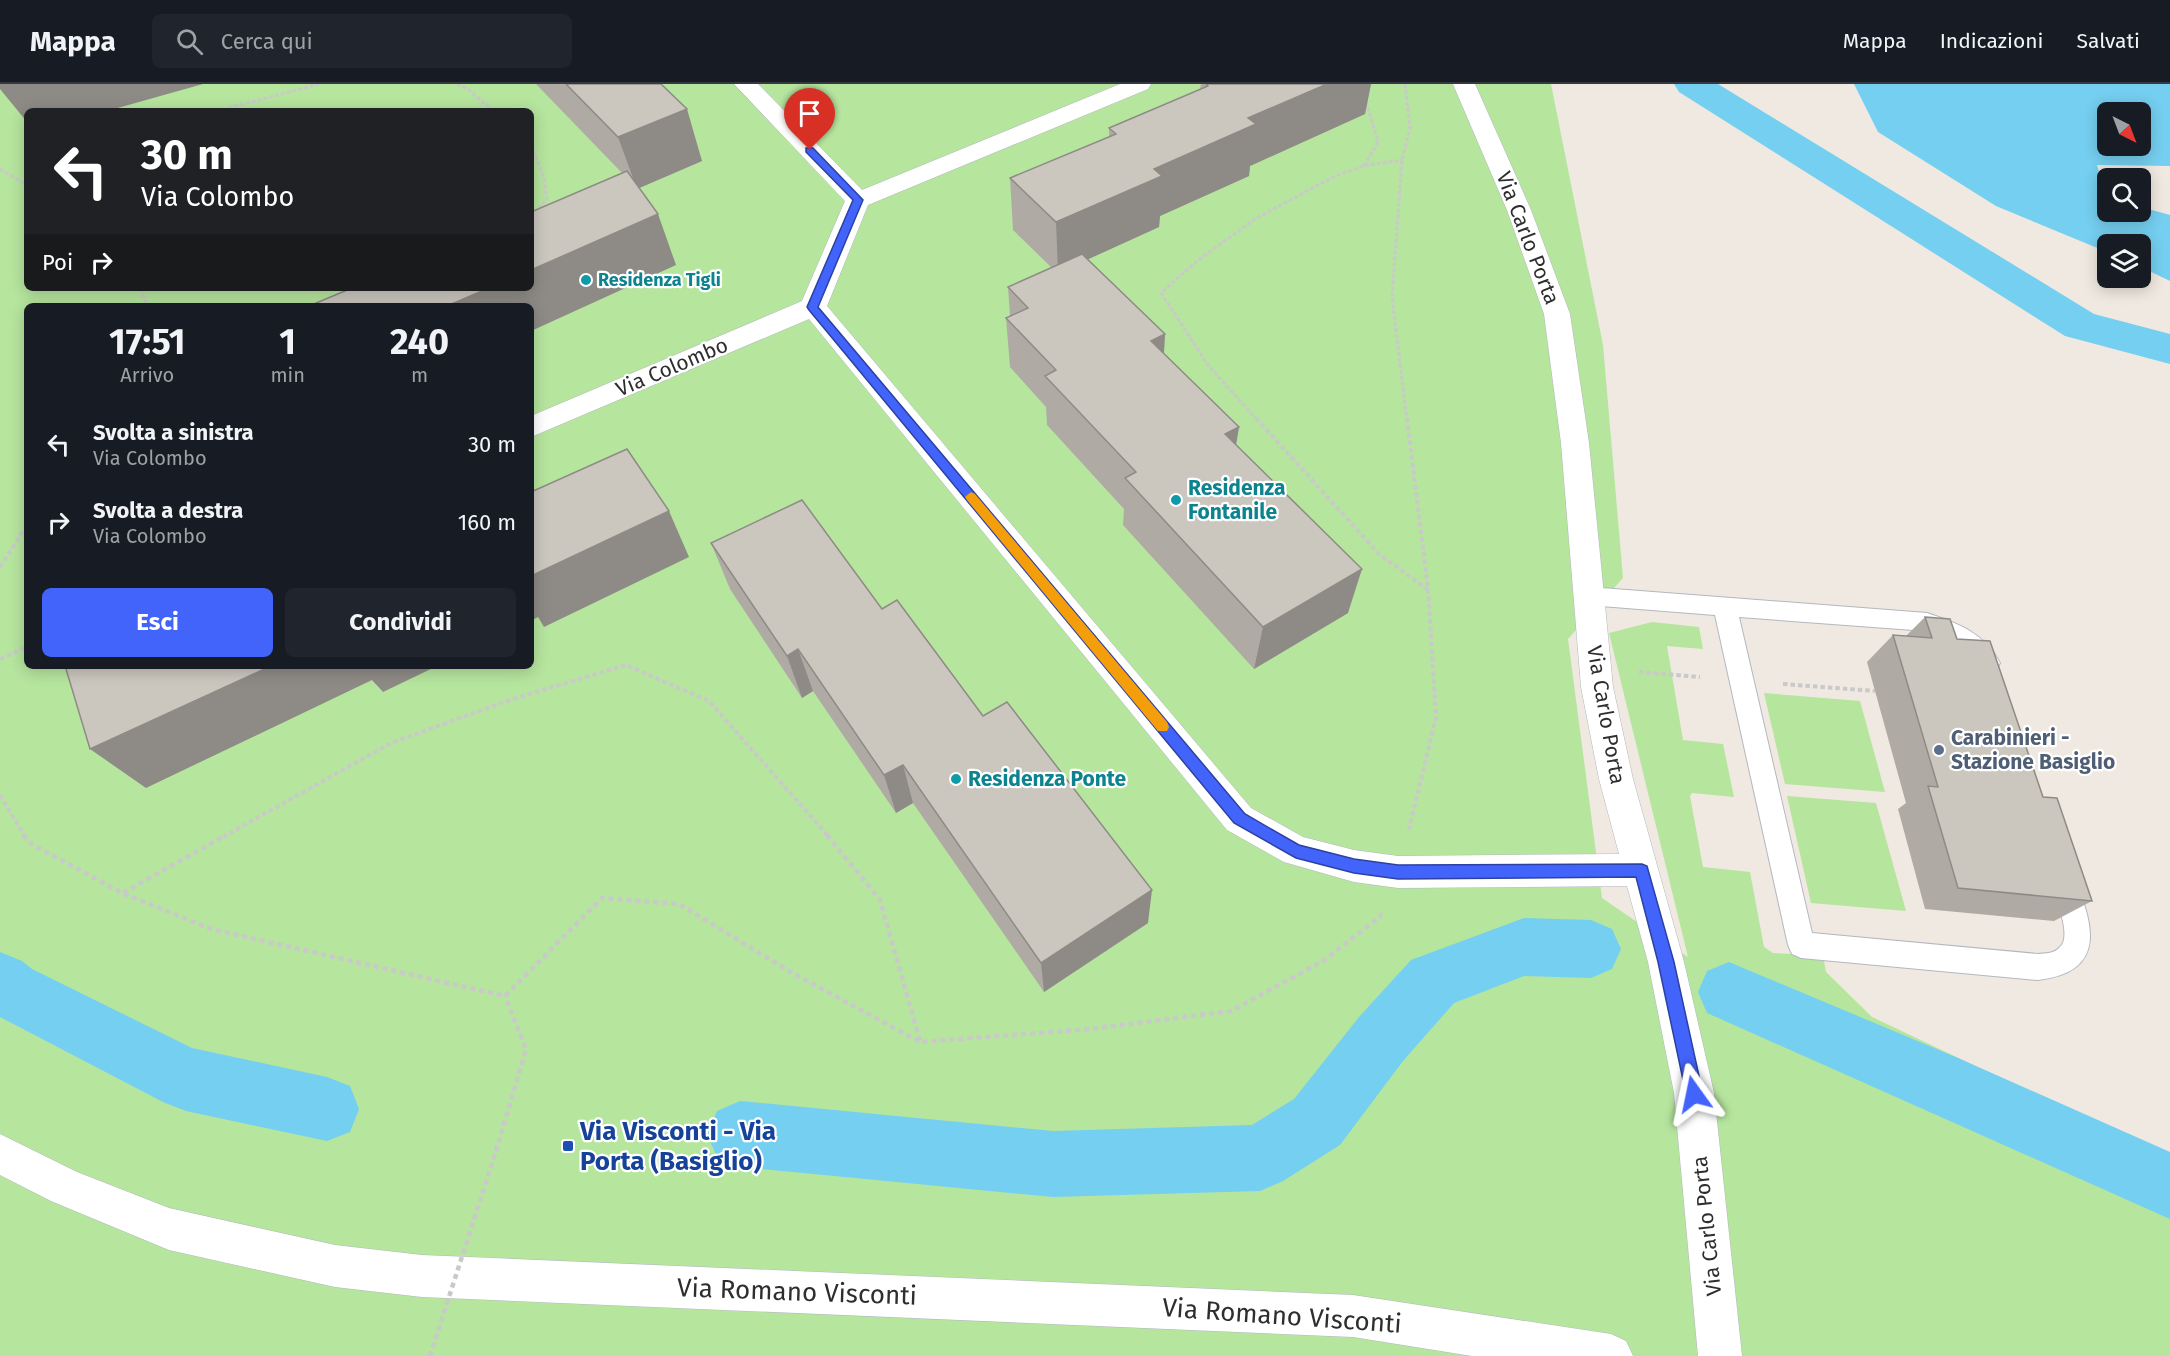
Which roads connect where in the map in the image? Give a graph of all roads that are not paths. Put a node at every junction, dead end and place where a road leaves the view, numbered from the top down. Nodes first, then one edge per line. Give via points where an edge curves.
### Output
1 (745, 84) edge
2 (1140, 84) edge
3 (1464, 84) edge
4 (858, 200) junction
5 (813, 307) junction
6 (534, 426) edge
7 (1588, 596) junction
8 (1725, 607) junction
9 (1996, 681) edge
10 (2054, 855) edge
11 (1642, 870) junction
12 (0, 1154) edge
13 (1611, 1356) edge
14 (1720, 1356) edge

1 - 4 street
2 - 4 street
3 - 7 street, Via Carlo Porta via 1519,210 1557,314 1575,443
4 - 5 street
5 - 6 street, Via Colombo
5 - 11 street via 1239,819 1296,851 1398,872
7 - 8 lane
7 - 11 street, Via Carlo Porta via 1597,687 1616,779
8 - 9 lane via 1927,622 1947,628 1973,645
8 - 10 lane via 1801,945 2038,967 2061,963 2078,941 2076,921
11 - 14 street, Via Carlo Porta via 1694,1094
12 - 13 street, Via Romano Visconti via 169,1229 335,1266 433,1276 1353,1316

